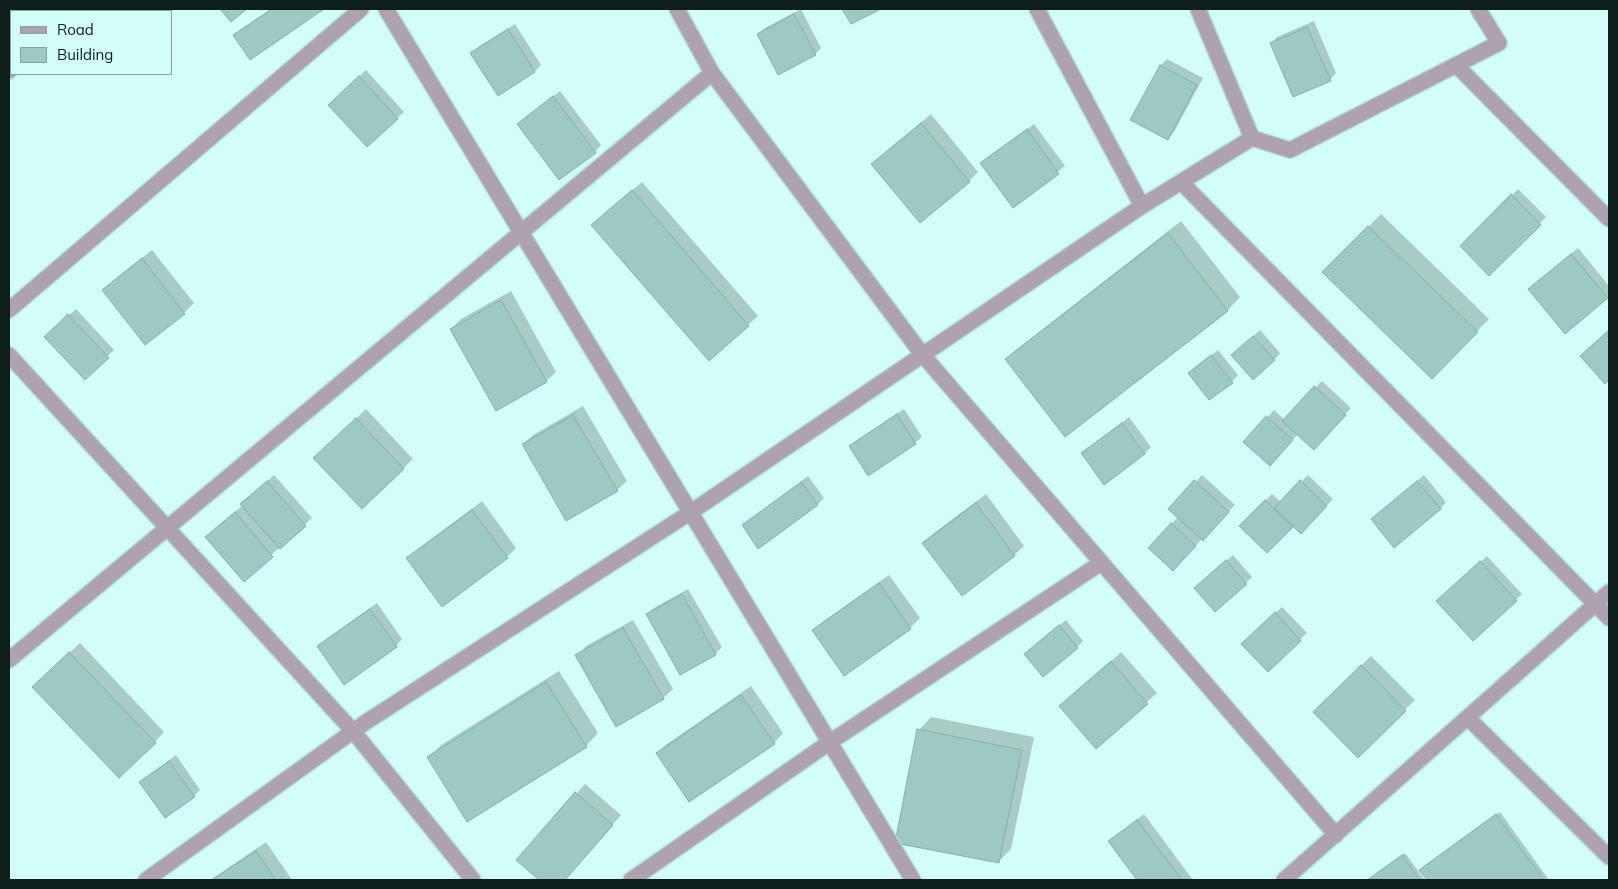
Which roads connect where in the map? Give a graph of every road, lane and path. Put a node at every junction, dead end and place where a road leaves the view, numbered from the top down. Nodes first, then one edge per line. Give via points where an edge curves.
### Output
1 (361, 9) edge
2 (386, 9) edge
3 (677, 9) edge
4 (1037, 9) edge
5 (1198, 9) edge
6 (1478, 9) edge
7 (1456, 65) junction
8 (712, 73) junction
9 (1252, 138) junction
10 (1181, 182) junction
11 (1142, 206) junction
12 (1609, 219) edge
13 (521, 231) junction
14 (9, 310) edge
15 (922, 354) junction
16 (9, 355) edge
17 (691, 512) junction
18 (166, 528) junction
19 (1101, 563) junction
20 (1609, 592) edge
21 (1595, 604) junction
22 (1609, 618) edge
23 (9, 660) edge
24 (1468, 718) junction
25 (353, 731) junction
26 (830, 742) junction
27 (1336, 835) junction
28 (1609, 857) edge
29 (146, 880) edge
30 (473, 880) edge
31 (631, 880) edge
32 (913, 880) edge
33 (1284, 880) edge

1 - 14 street
2 - 13 street
3 - 8 street
4 - 11 street
5 - 9 street
6 - 7 street via 1499,43
7 - 9 street via 1290,150
7 - 12 street
8 - 13 street
8 - 15 street
9 - 10 street
10 - 11 street
10 - 21 street
11 - 15 street
13 - 17 street
13 - 18 street
15 - 17 street
15 - 19 street
16 - 18 street
17 - 25 street
17 - 26 street
18 - 23 street
18 - 25 street
19 - 26 street
19 - 27 street
20 - 21 street
21 - 22 street
21 - 24 street
24 - 27 street
24 - 28 street
25 - 29 street
25 - 30 street
26 - 31 street
26 - 32 street
27 - 33 street

